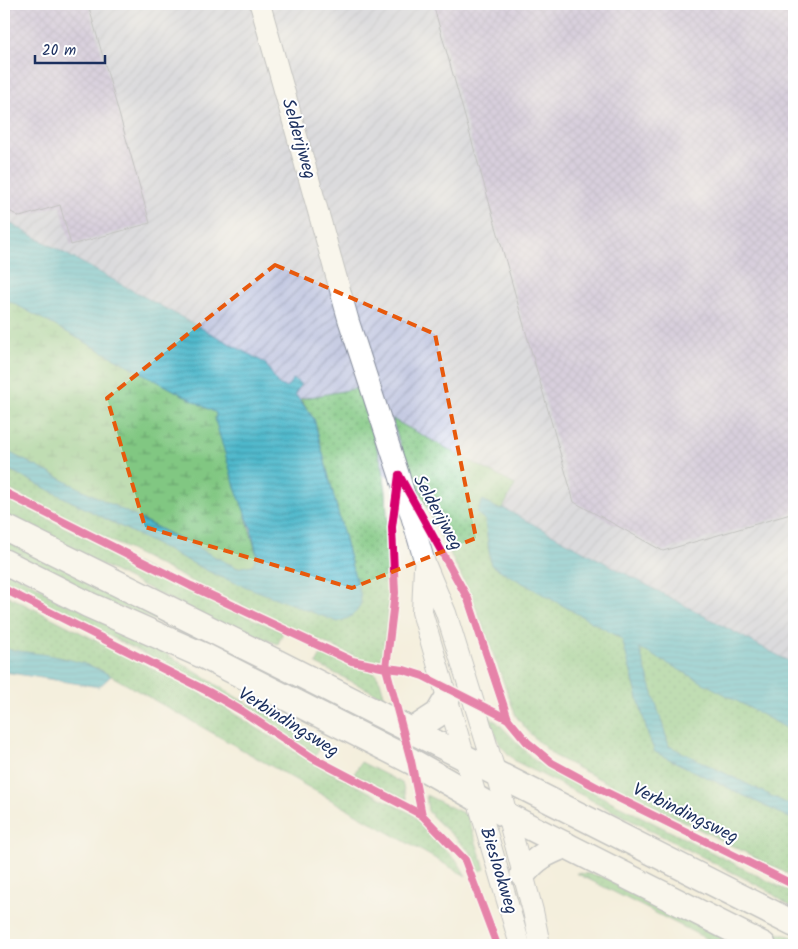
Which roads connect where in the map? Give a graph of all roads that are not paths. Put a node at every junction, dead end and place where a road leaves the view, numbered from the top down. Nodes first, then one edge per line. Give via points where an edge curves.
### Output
1 (260, 4) edge
2 (4, 527) edge
3 (4, 562) edge
4 (425, 563) junction
5 (447, 699) junction
6 (412, 731) junction
7 (464, 758) junction
8 (496, 774) junction
9 (475, 797) junction
10 (506, 815) junction
11 (566, 845) junction
12 (523, 874) junction
13 (794, 924) edge
14 (520, 945) edge
15 (540, 945) edge
16 (763, 945) edge

1 - 4 street, Selderijweg via 349,322
2 - 6 street
3 - 9 street, Verbindingsweg via 89,605 204,656
4 - 5 street, Selderijweg via 422,612
4 - 8 street, Selderijweg via 446,613
5 - 6 street via 438,714
5 - 7 street, Selderijweg
6 - 7 street
7 - 8 street
7 - 9 street, Bieslookweg
8 - 10 street, Selderijweg
8 - 13 street
9 - 10 street, Verbindingsweg
9 - 14 street, Bieslookweg
10 - 11 street, Verbindingsweg
10 - 12 street, Bieslookweg
11 - 12 street via 535,860
11 - 16 street, Verbindingsweg
12 - 15 street, Bieslookweg

